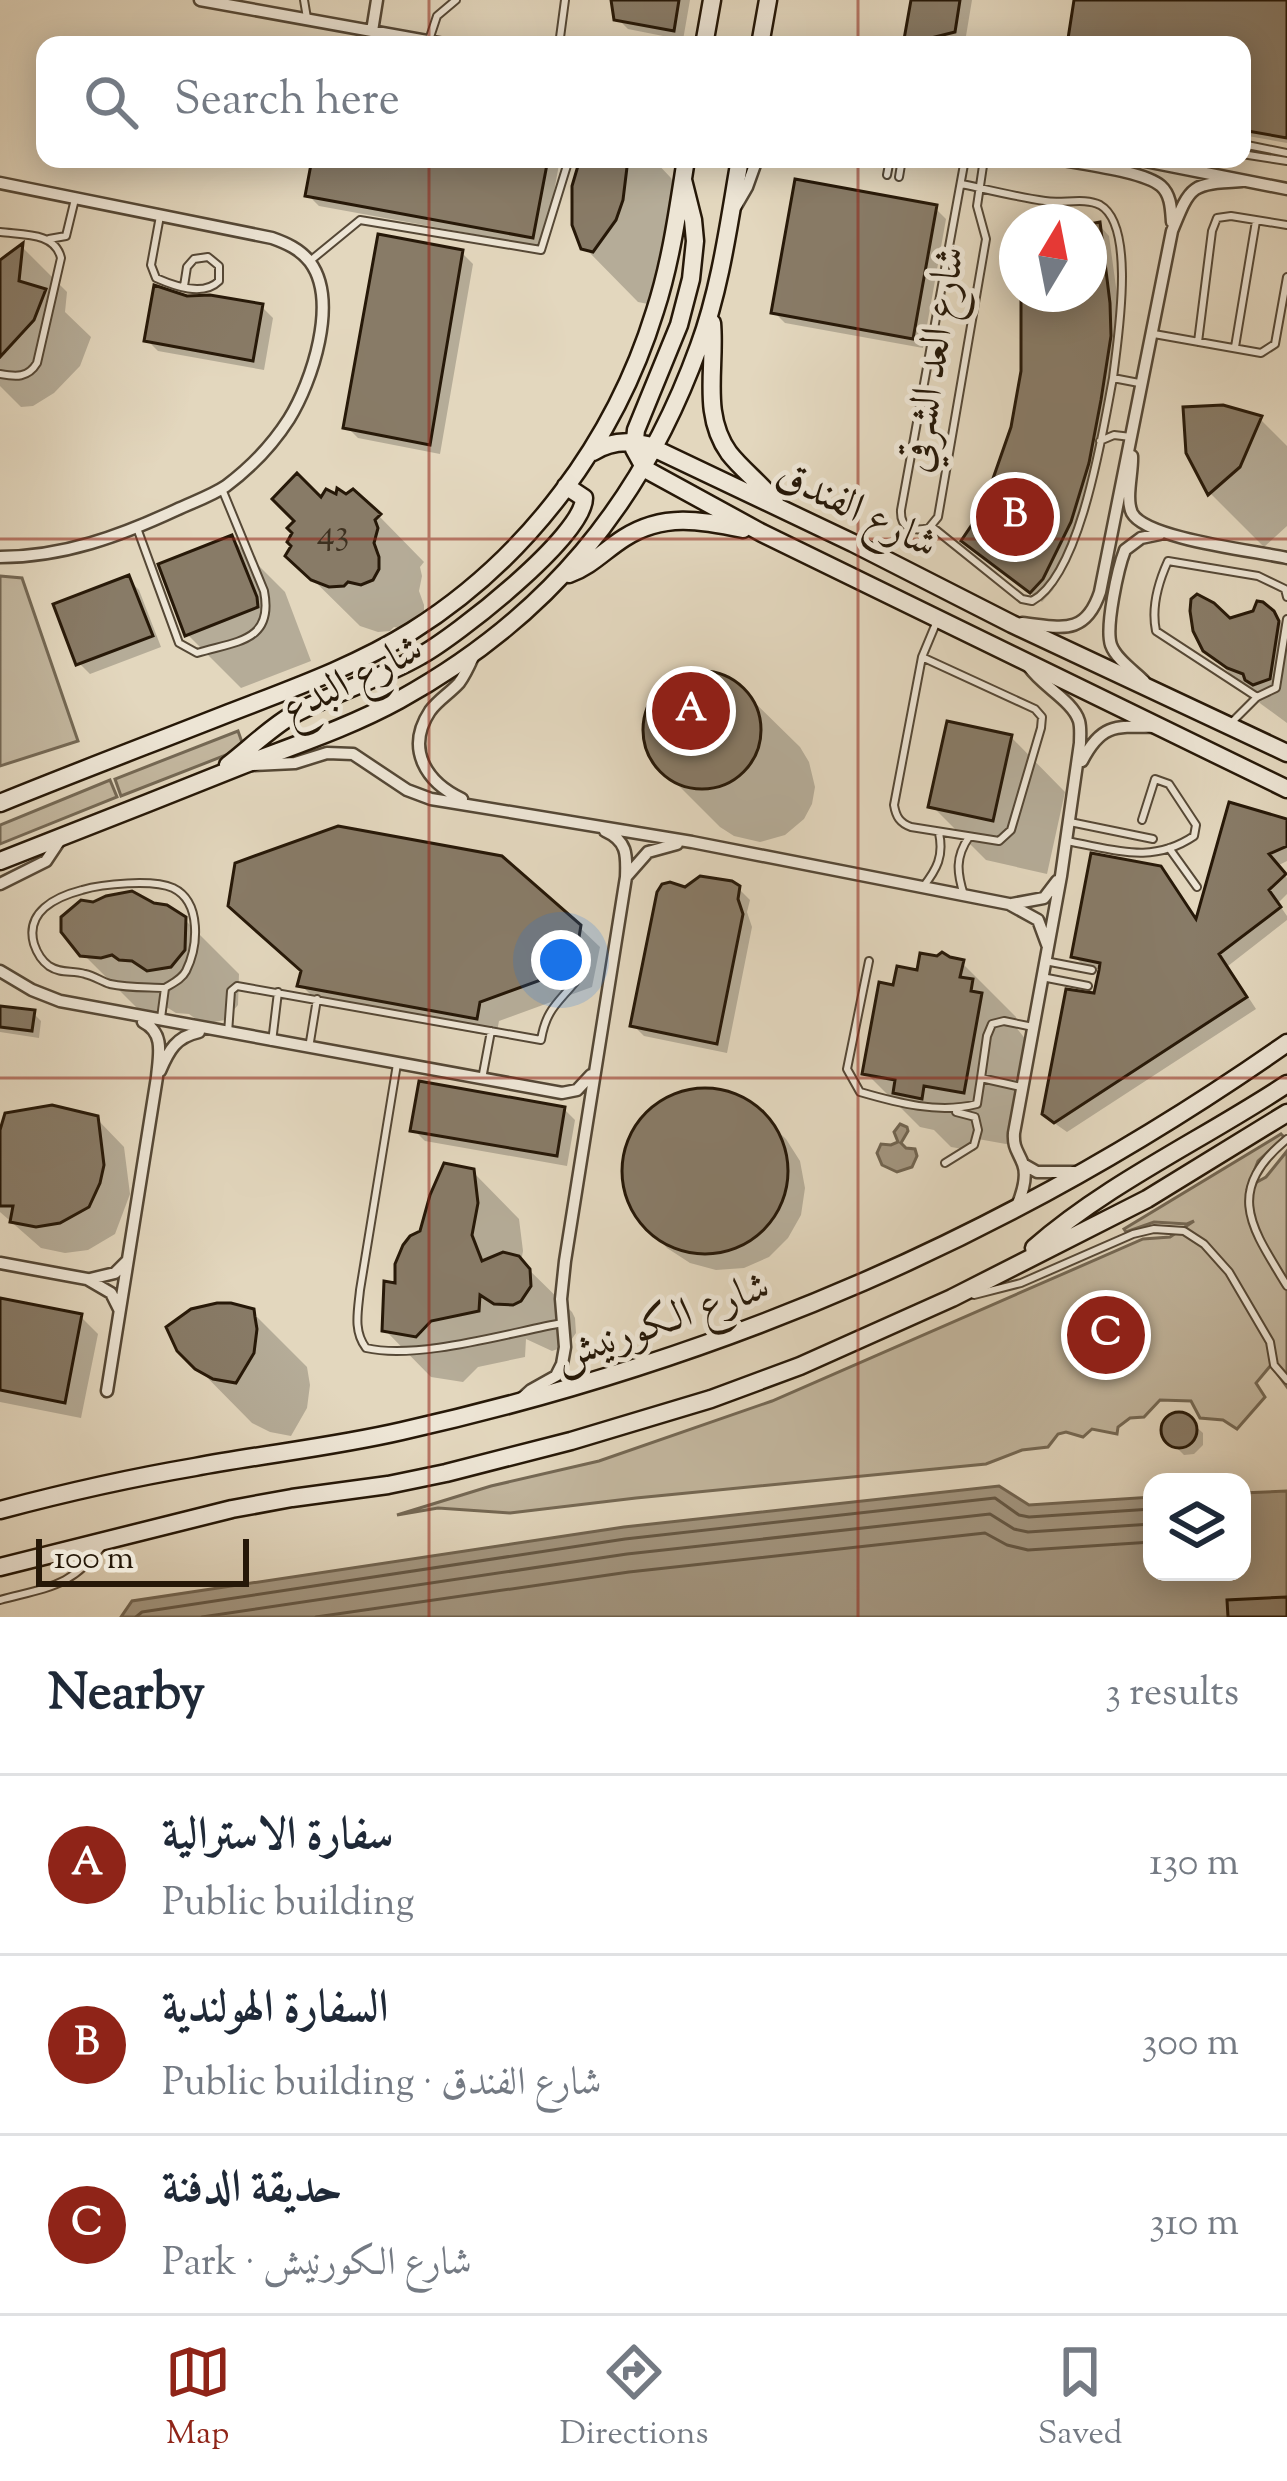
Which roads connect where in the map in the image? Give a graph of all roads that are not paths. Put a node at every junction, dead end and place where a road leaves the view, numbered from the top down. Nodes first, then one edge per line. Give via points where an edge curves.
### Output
1 (206, 0) edge
2 (304, 0) edge
3 (377, 0) edge
4 (456, 0) edge
5 (566, 0) edge
6 (712, 0) edge
7 (768, 0) edge
8 (307, 19) junction
9 (372, 31) junction
10 (371, 36) edge
11 (400, 36) edge
12 (431, 36) edge
13 (560, 36) edge
14 (703, 36) edge
15 (764, 36) edge
16 (1251, 147) edge
17 (1251, 155) edge
18 (1287, 157) edge
19 (566, 168) edge
20 (684, 168) edge
21 (684, 168) edge
22 (738, 168) edge
23 (754, 168) edge
24 (888, 168) edge
25 (900, 168) edge
26 (964, 168) edge
27 (982, 168) edge
28 (1101, 168) edge
29 (1193, 168) edge
30 (887, 175) dead end
31 (899, 177) dead end
32 (1242, 181) junction
33 (0, 183) edge
34 (961, 184) junction
35 (979, 188) junction
36 (1287, 189) edge
37 (75, 199) junction
38 (730, 213) junction
39 (160, 216) junction
40 (1256, 220) junction
41 (1287, 226) edge
42 (1172, 231) junction
43 (0, 232) edge
44 (48, 239) junction
45 (310, 261) junction
46 (1287, 277) edge
47 (184, 286) junction
48 (711, 309) junction
49 (1152, 333) junction
50 (1198, 342) junction
51 (1234, 349) junction
52 (0, 374) edge
53 (1113, 378) junction
54 (1143, 383) junction
55 (1132, 439) junction
56 (633, 441) junction
57 (1100, 441) junction
58 (655, 449) junction
59 (590, 454) junction
60 (645, 469) junction
61 (566, 486) junction
62 (222, 489) junction
63 (779, 508) junction
64 (931, 526) junction
65 (137, 528) junction
66 (762, 533) junction
67 (1165, 534) junction
68 (0, 557) edge
69 (1287, 558) edge
70 (561, 576) junction
71 (1287, 597) edge
72 (1287, 619) edge
73 (938, 620) junction
74 (1012, 624) junction
75 (474, 654) junction
76 (922, 657) junction
77 (1028, 664) junction
78 (1151, 687) junction
79 (1257, 697) junction
80 (1230, 725) junction
81 (1156, 728) junction
82 (1287, 753) edge
83 (243, 765) junction
84 (1078, 770) junction
85 (213, 777) junction
86 (1287, 789) edge
87 (28, 791) junction
88 (0, 792) edge
89 (0, 803) edge
90 (475, 806) junction
91 (1142, 820) dead end
92 (1070, 822) junction
93 (585, 824) junction
94 (939, 832) junction
95 (62, 837) junction
96 (969, 837) junction
97 (1153, 839) dead end
98 (1066, 841) junction
99 (692, 842) junction
100 (1169, 848) junction
101 (0, 861) edge
102 (1061, 876) junction
103 (626, 877) junction
104 (0, 884) edge
105 (1197, 886) dead end
106 (923, 887) junction
107 (964, 895) junction
108 (1009, 904) junction
109 (1048, 947) junction
110 (868, 961) dead end
111 (1046, 961) junction
112 (1092, 970) dead end
113 (0, 971) edge
114 (1042, 977) junction
115 (575, 982) dead end
116 (1088, 986) dead end
117 (165, 988) junction
118 (278, 992) junction
119 (317, 999) junction
120 (129, 1016) junction
121 (160, 1021) junction
122 (1033, 1027) junction
123 (208, 1030) junction
124 (491, 1031) junction
125 (227, 1034) junction
126 (272, 1042) junction
127 (1287, 1043) edge
128 (310, 1048) junction
129 (397, 1064) junction
130 (595, 1067) junction
131 (158, 1077) junction
132 (981, 1078) junction
133 (482, 1079) junction
134 (1287, 1084) edge
135 (1021, 1087) junction
136 (977, 1104) junction
137 (953, 1111) junction
138 (1287, 1114) edge
139 (975, 1118) junction
140 (1287, 1139) edge
141 (945, 1163) dead end
142 (1023, 1164) junction
143 (1089, 1170) junction
144 (1014, 1211) junction
145 (128, 1260) junction
146 (0, 1263) edge
147 (1016, 1265) junction
148 (87, 1280) junction
149 (1287, 1286) edge
150 (952, 1298) junction
151 (120, 1311) junction
152 (563, 1322) junction
153 (1287, 1380) edge
154 (107, 1391) dead end
155 (518, 1403) junction
156 (0, 1510) edge
157 (106, 1541) junction
158 (0, 1568) edge
159 (0, 1600) edge

1 - 8 street
2 - 8 lane
3 - 9 street
4 - 12 lane via 437,16
5 - 13 lane
6 - 14 main road
7 - 15 main road
8 - 9 street
9 - 10 lane
9 - 11 street
16 - 18 lane
17 - 18 lane
19 - 45 lane via 542,250 360,220
20 - 56 main road via 695,241 691,279
21 - 59 main road, شارع البدع via 656,310
22 - 38 main road
23 - 38 street
24 - 30 lane
25 - 31 lane
26 - 34 lane, شارع العد الشرقي
27 - 35 lane, شارع العد الشرقي
28 - 42 street via 1158,183 1171,203
29 - 32 street
32 - 36 street
32 - 42 street via 1195,188
33 - 37 street
34 - 35 lane
34 - 64 lane, شارع العد الشرقي via 901,510 907,528
35 - 53 lane via 1093,202 1112,217 1122,272
35 - 64 lane, شارع العد الشرقي via 986,239
37 - 39 street
37 - 44 lane via 66,236
38 - 48 main road
39 - 45 street via 272,238
39 - 47 lane via 151,270
40 - 41 lane
40 - 50 lane via 1223,215 1215,223
40 - 51 lane
42 - 49 street
43 - 44 lane
44 - 52 lane via 61,259 37,363 21,376
45 - 62 street via 323,304 305,387 274,440
46 - 51 lane via 1275,344 1262,353
47 - 47 lane via 215,286 216,262 194,259
48 - 58 main road, شارع البدع
48 - 63 main road via 715,427
49 - 50 lane
49 - 54 street
50 - 51 lane
53 - 54 lane
53 - 57 lane
54 - 55 street
55 - 57 lane via 1114,434
55 - 67 street via 1130,508
55 - 74 street via 1093,611 1075,626
56 - 58 main road, شارع الفندق
56 - 59 main road
56 - 60 main road
57 - 64 lane via 1078,532 1032,601
58 - 60 main road, شارع البدع
58 - 63 main road, شارع الفندق
59 - 61 main road, شارع البدع
60 - 66 main road, شارع الفندق
60 - 70 main road, شارع البدع
61 - 85 main road via 584,498 580,514 464,628 388,674 291,716
61 - 87 main road, شارع البدع via 504,559 410,632 274,696
62 - 65 street
62 - 65 lane via 266,604 264,624 245,639 196,653 179,644
63 - 74 main road, شارع الفندق
65 - 68 street via 68,550
66 - 70 main road via 662,521
66 - 73 main road, شارع الفندق
67 - 69 street
67 - 78 street via 1126,550 1110,628 1114,652
70 - 75 main road, شارع البدع
71 - 79 lane via 1258,575 1168,561 1159,580 1156,631
72 - 79 lane via 1276,688
73 - 76 lane
73 - 77 main road, شارع الفندق
74 - 78 main road, شارع الفندق
75 - 83 main road, شارع البدع via 374,712
75 - 90 street via 427,716 420,742 434,783
76 - 94 lane via 894,805 904,824
76 - 96 lane via 1042,717 1011,830 999,841
77 - 81 main road, شارع الفندق
77 - 84 street via 1079,722
78 - 80 main road, شارع الفندق
79 - 80 lane
80 - 82 main road, شارع الفندق
81 - 84 street via 1107,730
81 - 86 main road, شارع الفندق
83 - 85 main road, شارع البدع
83 - 90 street via 353,754 418,795
84 - 92 street
85 - 95 main road, شارع البدع
87 - 88 street
87 - 89 main road, شارع البدع
90 - 93 street
91 - 100 lane via 1154,779 1169,784 1196,825 1194,836
92 - 97 lane
92 - 98 street
93 - 99 street
93 - 103 street via 625,845
94 - 96 lane
94 - 106 lane via 941,857
95 - 101 main road, شارع البدع
95 - 104 street via 46,861
96 - 107 lane via 957,864
98 - 100 lane via 1150,855
98 - 102 street
99 - 103 street via 655,848
99 - 106 street
100 - 105 lane
102 - 108 street via 1044,898
102 - 109 street
103 - 130 street
106 - 107 street
107 - 108 street
108 - 109 street via 1038,920
109 - 111 street
110 - 137 lane via 847,1069 860,1092
111 - 112 lane
111 - 114 street
113 - 120 street via 46,997
114 - 116 lane
114 - 122 street
115 - 124 lane via 552,1006 541,1040
117 - 117 lane via 185,973 196,925 171,887 96,886 36,917 33,938 48,966
117 - 121 lane
118 - 119 lane
118 - 125 lane via 234,988
118 - 126 lane
119 - 124 lane
119 - 128 lane
120 - 121 street
120 - 131 street via 157,1034
121 - 123 street
122 - 132 lane via 992,1024
122 - 135 street
123 - 125 street
123 - 131 street via 178,1040
124 - 133 lane
125 - 126 street
126 - 128 street
127 - 143 main road, شارع الكورنيش
128 - 129 street
129 - 133 street
129 - 152 lane via 360,1290 361,1341 380,1352 432,1348
130 - 133 street via 585,1084 562,1093
130 - 152 street
131 - 145 street
132 - 135 lane
132 - 136 lane
134 - 147 main road via 1084,1208
135 - 142 street via 1013,1144
136 - 137 lane
136 - 139 lane
137 - 139 lane
138 - 147 main road, شارع الكورنيش via 1147,1199
139 - 141 lane via 974,1145
140 - 149 lane via 1259,1166 1249,1212
142 - 143 street via 1042,1173
142 - 144 street
143 - 144 main road, شارع الكورنيش
144 - 155 main road, شارع الكورنيش via 786,1316
145 - 148 street via 115,1274
145 - 151 street
146 - 148 street
147 - 150 main road, شارع الكورنيش
148 - 151 street via 111,1293
150 - 153 lane via 1021,1283 1146,1230 1184,1231 1229,1272
150 - 157 main road, شارع الكورنيش via 800,1366 591,1435 446,1473 252,1505
151 - 154 street
152 - 155 street via 560,1371
155 - 156 main road, شارع الكورنيش
157 - 158 main road, شارع الكورنيش
157 - 159 lane via 66,1581

